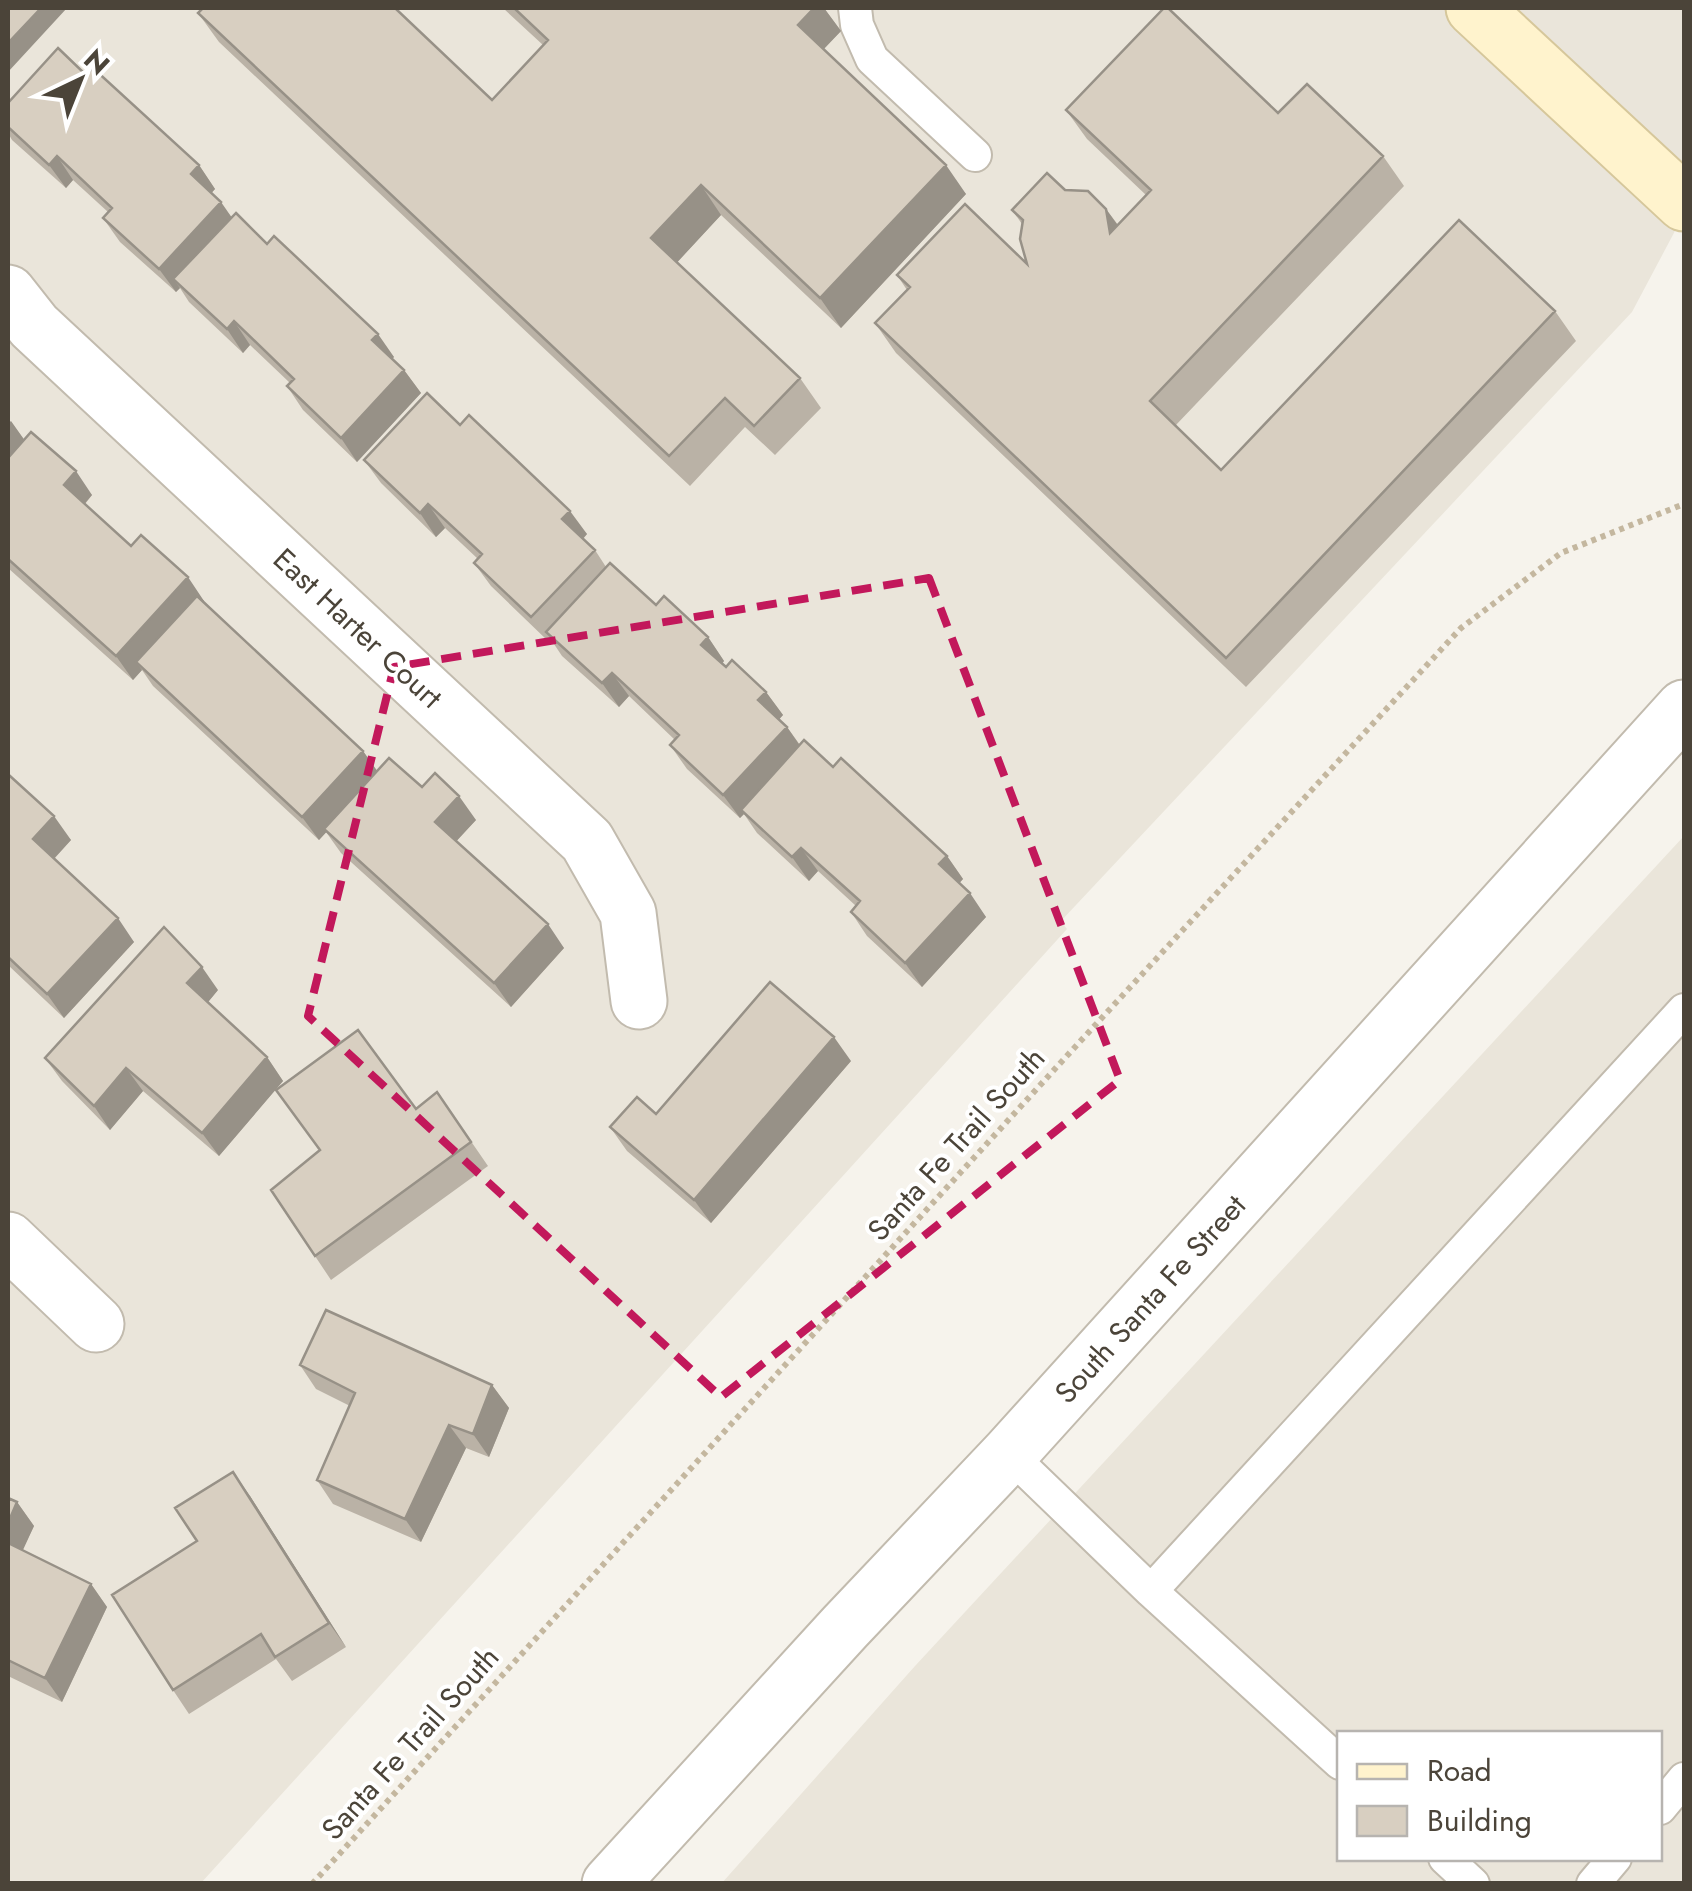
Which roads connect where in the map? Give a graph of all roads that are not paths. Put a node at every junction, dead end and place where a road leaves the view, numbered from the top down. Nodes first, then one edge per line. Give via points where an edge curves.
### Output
1 (855, 8) edge
2 (1474, 8) edge
3 (975, 155) dead end
4 (1684, 203) edge
5 (8, 293) edge
6 (1684, 708) edge
7 (638, 1002) dead end
8 (1684, 1010) edge
9 (8, 1240) edge
10 (96, 1324) dead end
11 (1009, 1454) junction
12 (1151, 1591) junction
13 (1337, 1760) edge
14 (1684, 1779) edge
15 (1662, 1806) edge
16 (1449, 1861) edge
17 (1612, 1861) edge
18 (610, 1884) edge
19 (1473, 1884) edge
20 (1593, 1884) edge

1 - 3 lane via 872,59
2 - 4 main road
5 - 7 street, East Harter Court via 34,326 587,840 628,913
6 - 11 street, South Santa Fe Street
8 - 12 lane
9 - 10 street
11 - 12 lane
11 - 18 street, South Santa Fe Street
12 - 13 lane
14 - 15 lane
16 - 19 lane
17 - 20 lane

